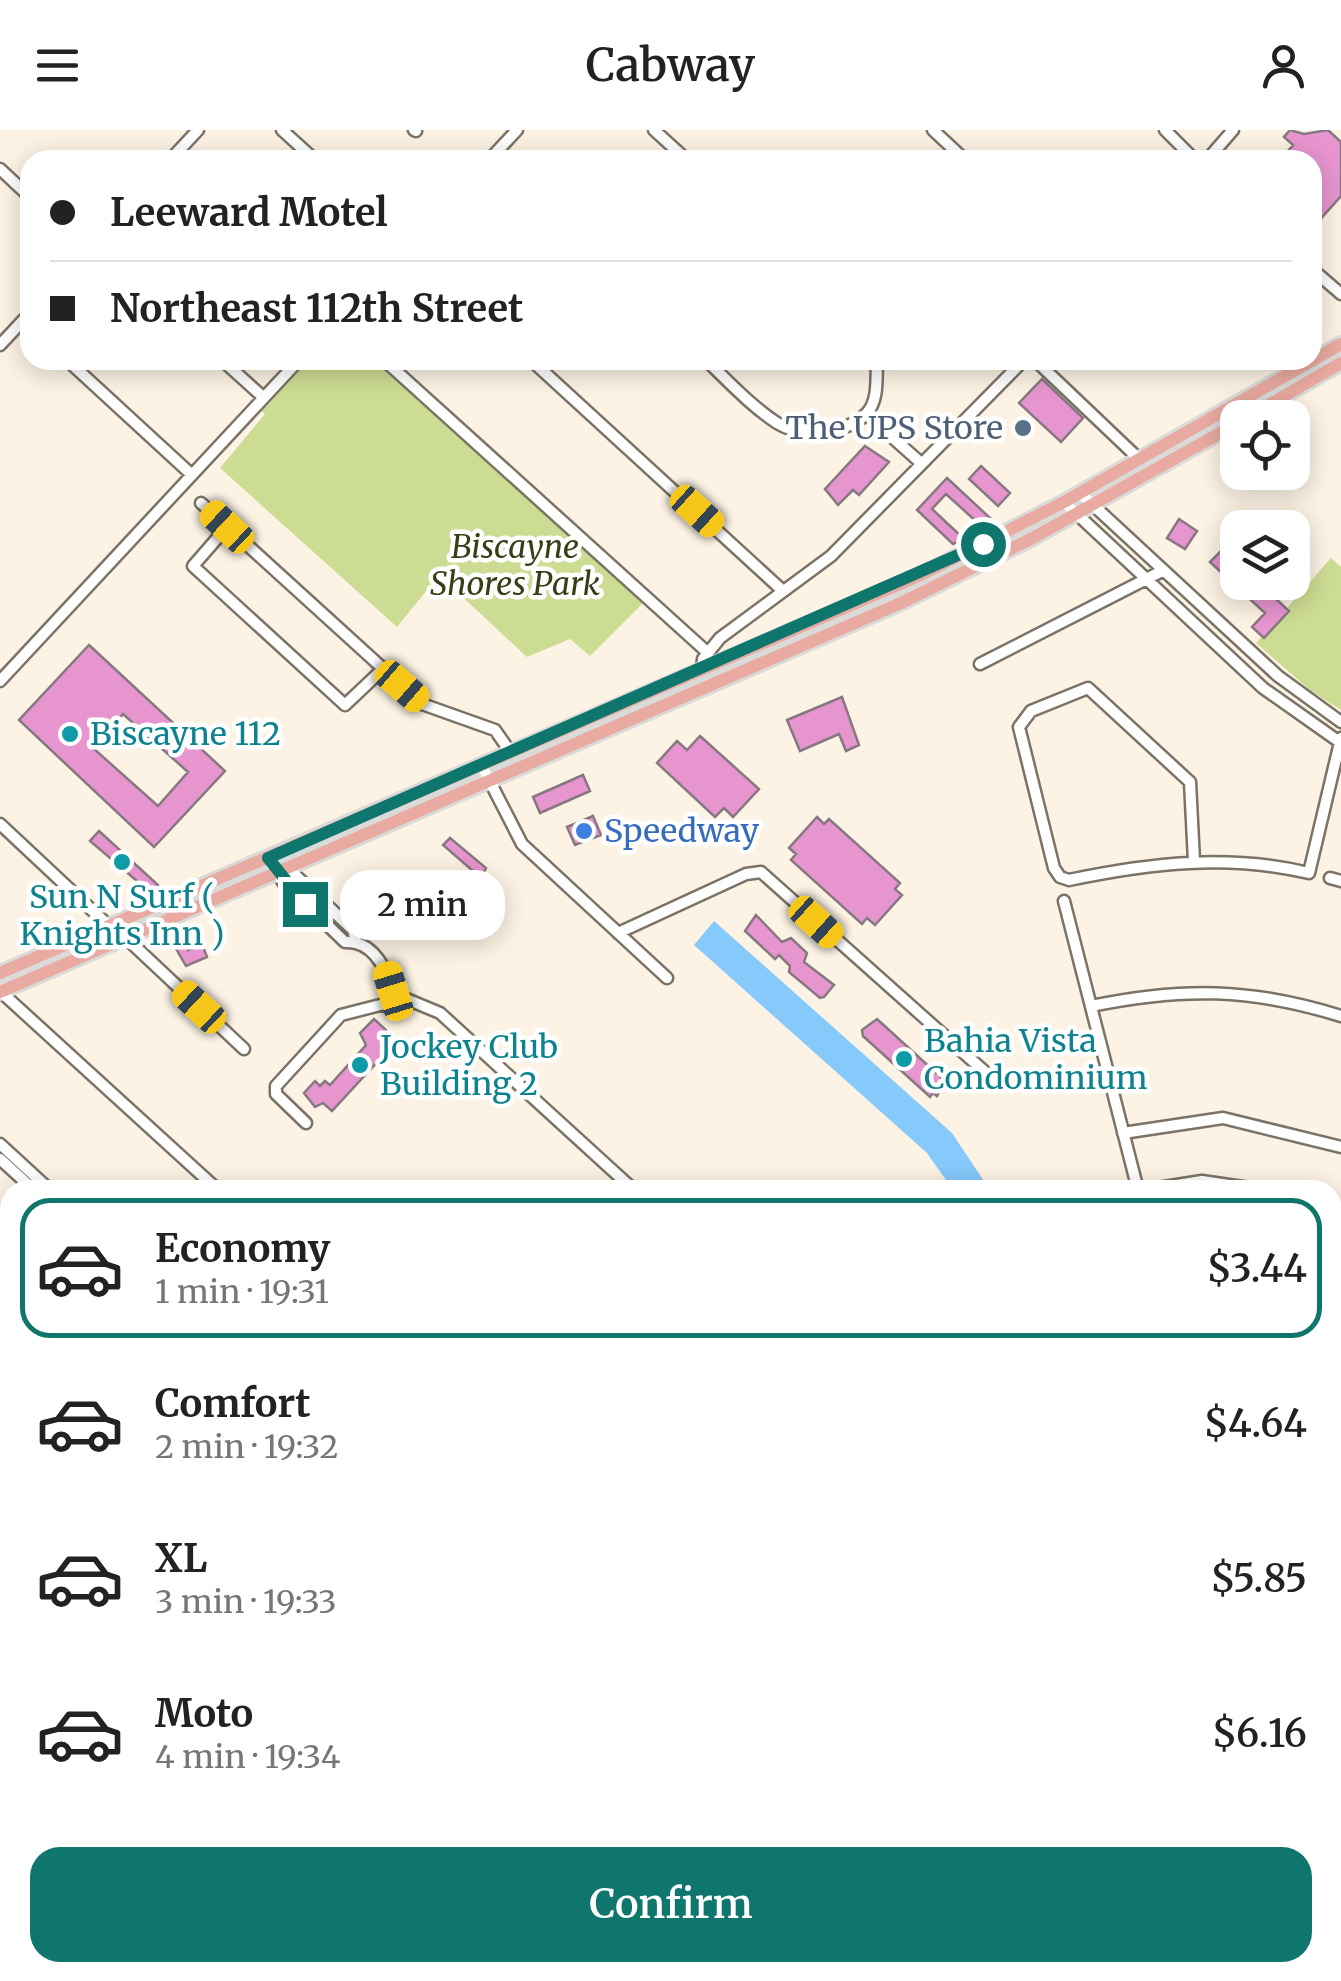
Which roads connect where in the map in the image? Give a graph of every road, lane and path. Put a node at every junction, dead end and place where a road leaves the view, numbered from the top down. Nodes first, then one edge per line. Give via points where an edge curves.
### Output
1 (198, 130) edge
2 (282, 130) edge
3 (517, 130) edge
4 (654, 130) edge
5 (932, 130) edge
6 (1165, 130) edge
7 (1233, 130) edge
8 (179, 150) edge
9 (304, 150) edge
10 (498, 150) edge
11 (676, 150) edge
12 (955, 150) edge
13 (1185, 150) edge
14 (1216, 150) edge
15 (0, 169) edge
16 (20, 188) edge
17 (1337, 290) edge
18 (1341, 303) edge
19 (20, 326) edge
20 (0, 345) edge
21 (1341, 363) edge
22 (78, 370) edge
23 (233, 370) edge
24 (289, 370) edge
25 (395, 370) edge
26 (542, 370) edge
27 (717, 370) edge
28 (877, 370) edge
29 (1014, 370) edge
30 (1046, 370) edge
31 (1295, 370) edge
32 (263, 397) junction
33 (1246, 398) joint
34 (1277, 400) edge
35 (866, 414) junction
36 (1220, 432) edge
37 (1140, 459) junction
38 (920, 464) junction
39 (192, 475) junction
40 (1080, 493) junction
41 (1064, 502) junction
42 (200, 503) dead end
43 (1092, 506) junction
44 (1075, 515) junction
45 (227, 527) junction
46 (1162, 571) junction
47 (1146, 581) junction
48 (783, 592) junction
49 (707, 652) junction
50 (980, 664) dead end
51 (382, 669) junction
52 (702, 670) junction
53 (0, 681) edge
54 (690, 694) junction
55 (1341, 722) edge
56 (1340, 741) edge
57 (511, 753) junction
58 (482, 766) junction
59 (489, 782) junction
60 (0, 824) edge
61 (268, 858) junction
62 (1194, 861) junction
63 (280, 872) junction
64 (1064, 901) dead end
65 (337, 915) junction
66 (327, 925) junction
67 (110, 927) junction
68 (618, 933) junction
69 (126, 938) junction
70 (356, 942) junction
71 (0, 973) edge
72 (667, 978) dead end
73 (393, 991) junction
74 (0, 992) edge
75 (404, 998) junction
76 (384, 1004) junction
77 (1091, 1006) junction
78 (1341, 1016) edge
79 (244, 1050) dead end
80 (984, 1071) dead end
81 (306, 1123) dead end
82 (1124, 1133) junction
83 (0, 1144) edge
84 (1341, 1148) edge
85 (0, 1159) edge
86 (23, 1180) edge
87 (39, 1180) edge
88 (207, 1180) edge
89 (623, 1180) edge
90 (1138, 1180) edge

1 - 8 street
2 - 9 street
3 - 10 street
4 - 11 street
5 - 12 street
6 - 13 street
7 - 14 street
15 - 16 street
17 - 18 street
19 - 20 street
21 - 34 main road
22 - 39 street
23 - 32 street
24 - 32 street
25 - 49 street
26 - 48 street
27 - 35 street via 781,426 829,430
28 - 35 street
29 - 38 street
30 - 37 street
31 - 33 main road
32 - 39 street
33 - 37 main road
35 - 38 street
36 - 43 main road
37 - 40 main road
38 - 48 street via 831,556
39 - 53 street
40 - 41 main road
40 - 43 street
41 - 44 street
41 - 52 main road via 923,574
42 - 45 street
43 - 44 main road
43 - 46 street
44 - 47 street
44 - 54 main road via 936,586
45 - 51 street
45 - 51 street via 192,566 346,705
46 - 47 street
46 - 55 street via 1278,676
47 - 50 street
47 - 56 street via 1263,688
48 - 49 street
49 - 52 street
51 - 57 street via 422,704 494,730
52 - 54 main road
52 - 57 main road
54 - 59 main road
56 - 62 street via 1310,873
57 - 58 main road
58 - 59 street
58 - 61 main road
59 - 63 main road
59 - 68 street via 522,844
60 - 67 street
61 - 63 street
61 - 67 main road
62 - 62 street via 1190,782 1088,688 1031,711 1019,727 1060,878
63 - 65 street via 294,874
63 - 66 street
63 - 69 main road
64 - 77 street
65 - 66 street
65 - 70 street
66 - 70 street via 345,942
67 - 71 main road
68 - 72 street
68 - 80 street via 760,872
69 - 74 main road
69 - 79 street
70 - 73 street via 380,958
73 - 75 street
73 - 76 street
74 - 88 street
75 - 76 street via 397,1012
75 - 89 street via 440,1013
76 - 81 street via 352,1009 276,1086 276,1094
77 - 78 street via 1178,992 1231,992
77 - 82 street
82 - 84 street via 1223,1118
82 - 90 street
83 - 87 street
85 - 86 street

